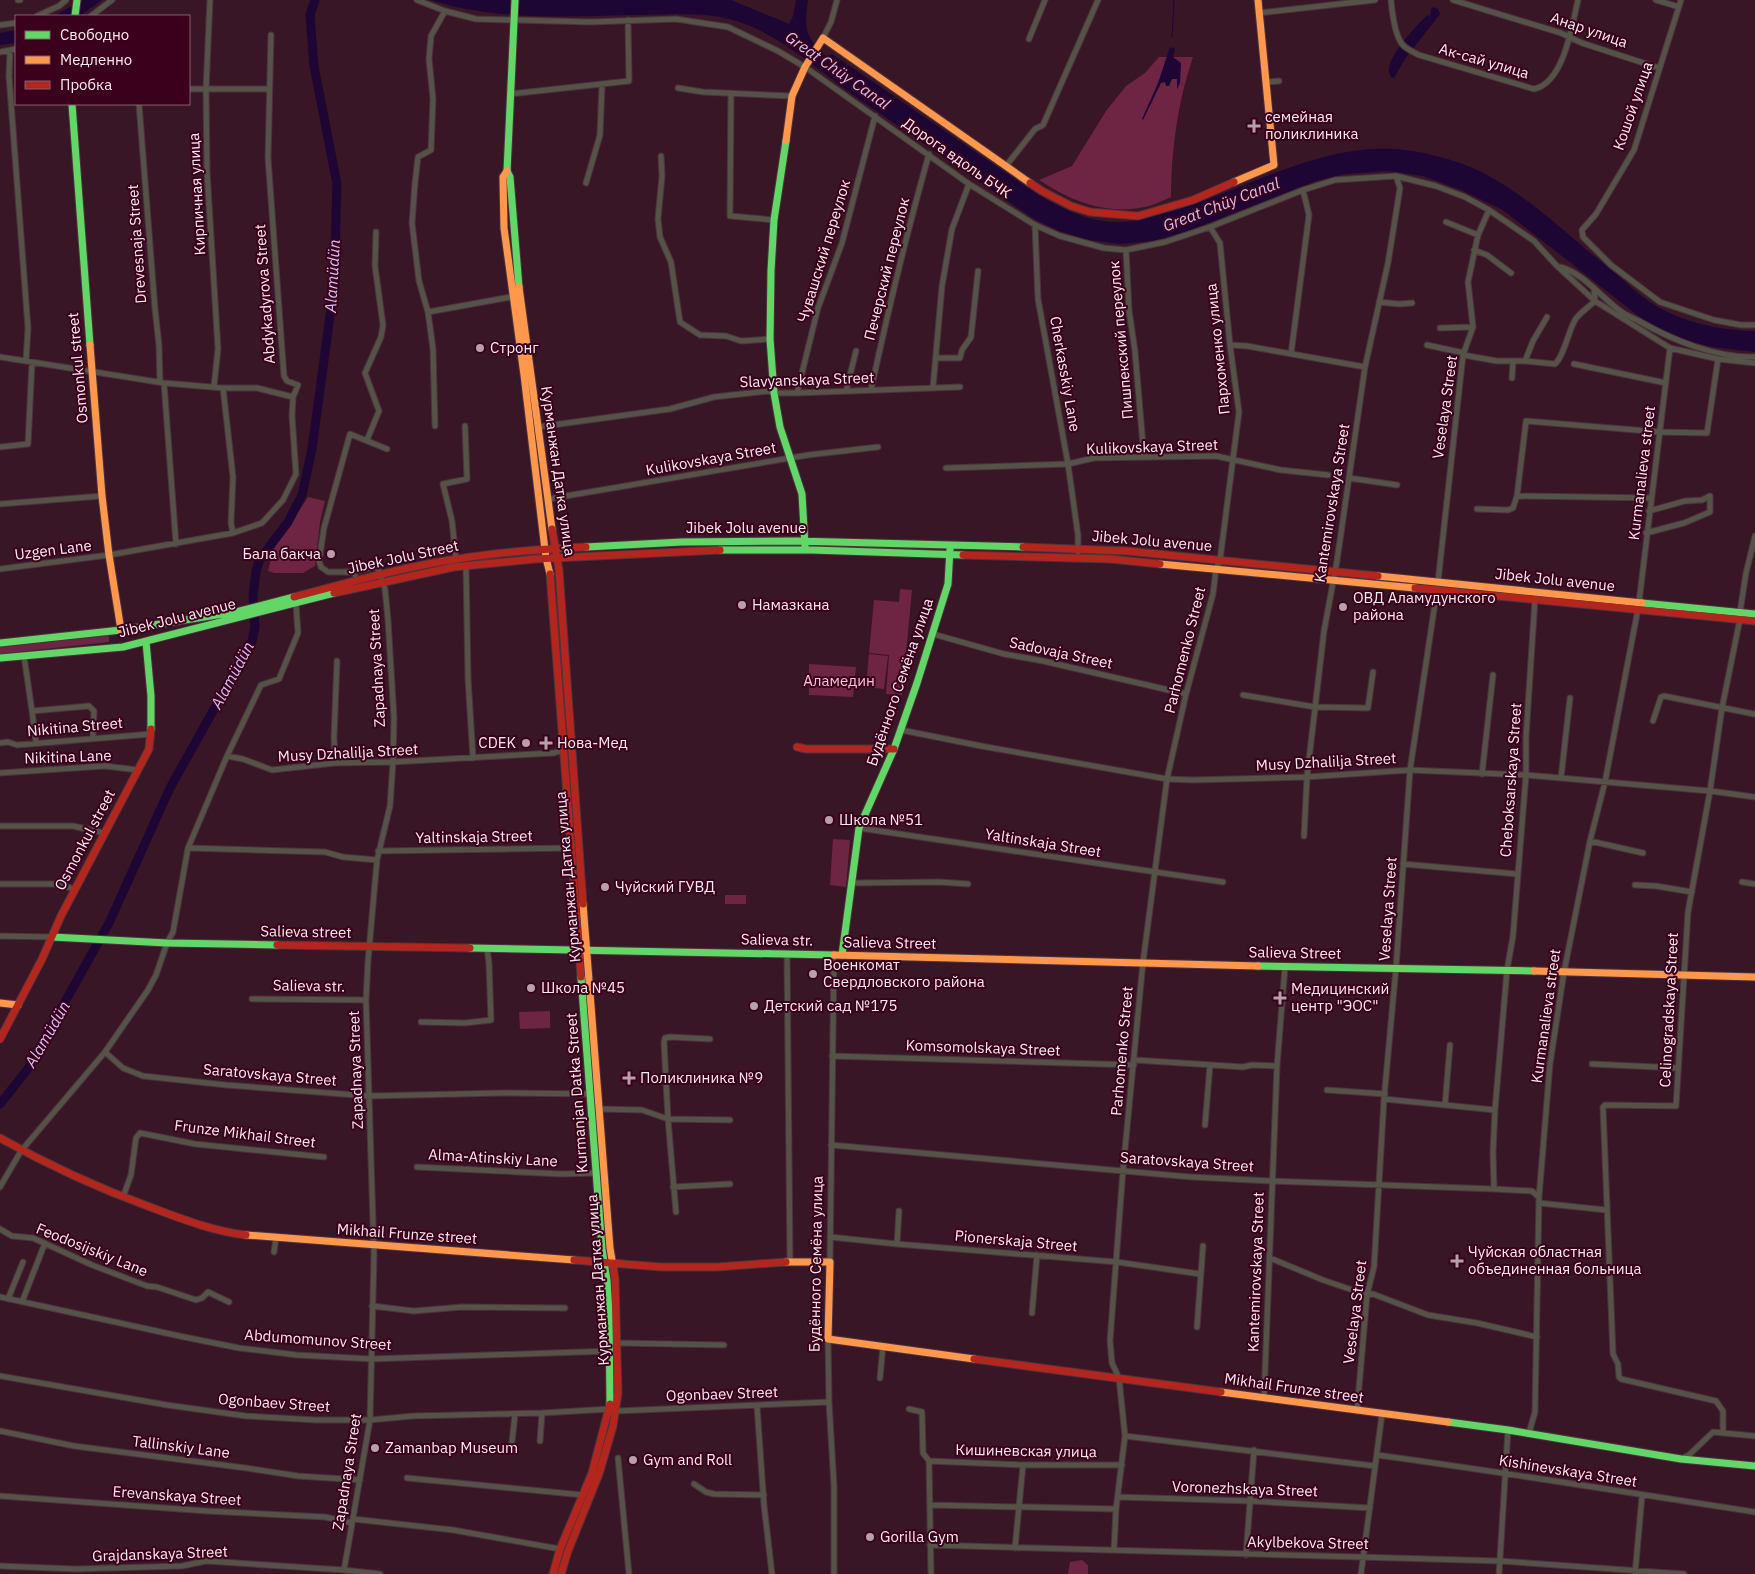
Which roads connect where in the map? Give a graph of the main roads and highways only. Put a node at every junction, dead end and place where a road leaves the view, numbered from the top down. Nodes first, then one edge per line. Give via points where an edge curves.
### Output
1 (77, 0) edge
2 (515, 0) edge
3 (1258, 0) edge
4 (76, 15) edge
5 (72, 105) edge
6 (517, 296) junction
7 (805, 546) junction
8 (544, 548) junction
9 (554, 548) junction
10 (950, 550) junction
11 (546, 558) junction
12 (556, 558) junction
13 (381, 578) junction
14 (1535, 595) junction
15 (269, 607) junction
16 (236, 614) junction
17 (1755, 614) edge
18 (1740, 616) junction
19 (1755, 621) edge
20 (141, 627) junction
21 (120, 630) junction
22 (146, 642) junction
23 (0, 643) edge
24 (123, 646) junction
25 (0, 658) edge
26 (797, 747) dead end
27 (894, 749) junction
28 (563, 750) joint
29 (52, 937) junction
30 (584, 950) junction
31 (838, 955) junction
32 (1755, 976) edge
33 (0, 1002) edge
34 (18, 1005) junction
35 (0, 1039) edge
36 (0, 1138) edge
37 (830, 1262) joint
38 (609, 1264) junction
39 (828, 1338) joint
40 (613, 1410) junction
41 (1755, 1466) edge
42 (553, 1574) edge
43 (561, 1574) edge

1 - 4 main road
2 - 6 main road, Курманжан Датка улица via 507,171 510,177
3 - 7 main road via 1274,165 1193,200 1138,216 1090,212 1042,191 822,41 792,96 774,220 771,271 770,339 774,393 780,427 802,494
5 - 21 main road, Osmonkul street via 102,496
6 - 8 main road, Курманжан Датка улица
6 - 9 main road, Курманжан Датка улица
7 - 9 main road, Jibek Jolu avenue via 682,542
7 - 10 main road, Jibek Jolu avenue
7 - 12 main road, Jibek Jolu avenue
8 - 9 main road, Jibek Jolu avenue
8 - 11 main road, Курманжан Датка улица
8 - 13 main road, Jibek Jolu Street via 456,559
9 - 12 main road, Курманжан Датка улица
10 - 14 main road, Jibek Jolu avenue via 1078,557 1437,590
10 - 14 main road, Jibek Jolu avenue via 1078,549 1220,560
10 - 27 main road, Будённого Семёна улица via 948,584
11 - 12 main road, Jibek Jolu avenue
11 - 13 main road, Jibek Jolu Street
11 - 28 main road, Курманжан Датка улица via 550,570
12 - 30 main road, Курманжан Датка улица
13 - 15 main road, Jibek Jolu Street via 296,604
13 - 15 main road, Jibek Jolu Street via 357,580
14 - 18 main road, Jibek Jolu avenue
15 - 16 main road, Jibek Jolu avenue
16 - 20 main road, Jibek Jolu avenue
16 - 22 main road, Jibek Jolu avenue
17 - 18 main road, Jibek Jolu avenue
18 - 19 main road, Jibek Jolu avenue
20 - 21 main road, Jibek Jolu avenue
20 - 22 main road, Osmonkul street via 148,633
21 - 23 main road, Jibek Jolu avenue
21 - 24 main road, Osmonkul street
22 - 24 main road, Jibek Jolu avenue
22 - 29 main road, Osmonkul street via 150,679 149,749
24 - 25 main road, Jibek Jolu avenue
26 - 27 main road
27 - 31 main road, Будённого Семёна улица via 859,828
28 - 30 main road, Kurmanjan Datka Street
29 - 30 main road, Salieva street via 167,943
29 - 34 main road, Osmonkul street
30 - 31 main road, Salieva str.
30 - 38 main road, Курманжан Датка улица via 600,1109
30 - 38 main road, Kurmanjan Datka Street via 602,1249
31 - 32 main road, Salieva Street
33 - 34 main road
34 - 35 main road, Osmonkul street
36 - 38 main road, Mikhail Frunze street via 48,1166 209,1228 276,1238
37 - 38 main road, Mikhail Frunze street via 717,1267
37 - 39 main road, Будённого Семёна улица
38 - 40 main road, Kurmanjan Datka Street
38 - 40 main road, Курманжан Датка улица via 615,1280 617,1343 618,1393
39 - 41 main road, Mikhail Frunze street via 1508,1430 1681,1459
40 - 42 main road, Kurmanjan Datka Street
40 - 43 main road, Курманжан Датка улица via 607,1452

